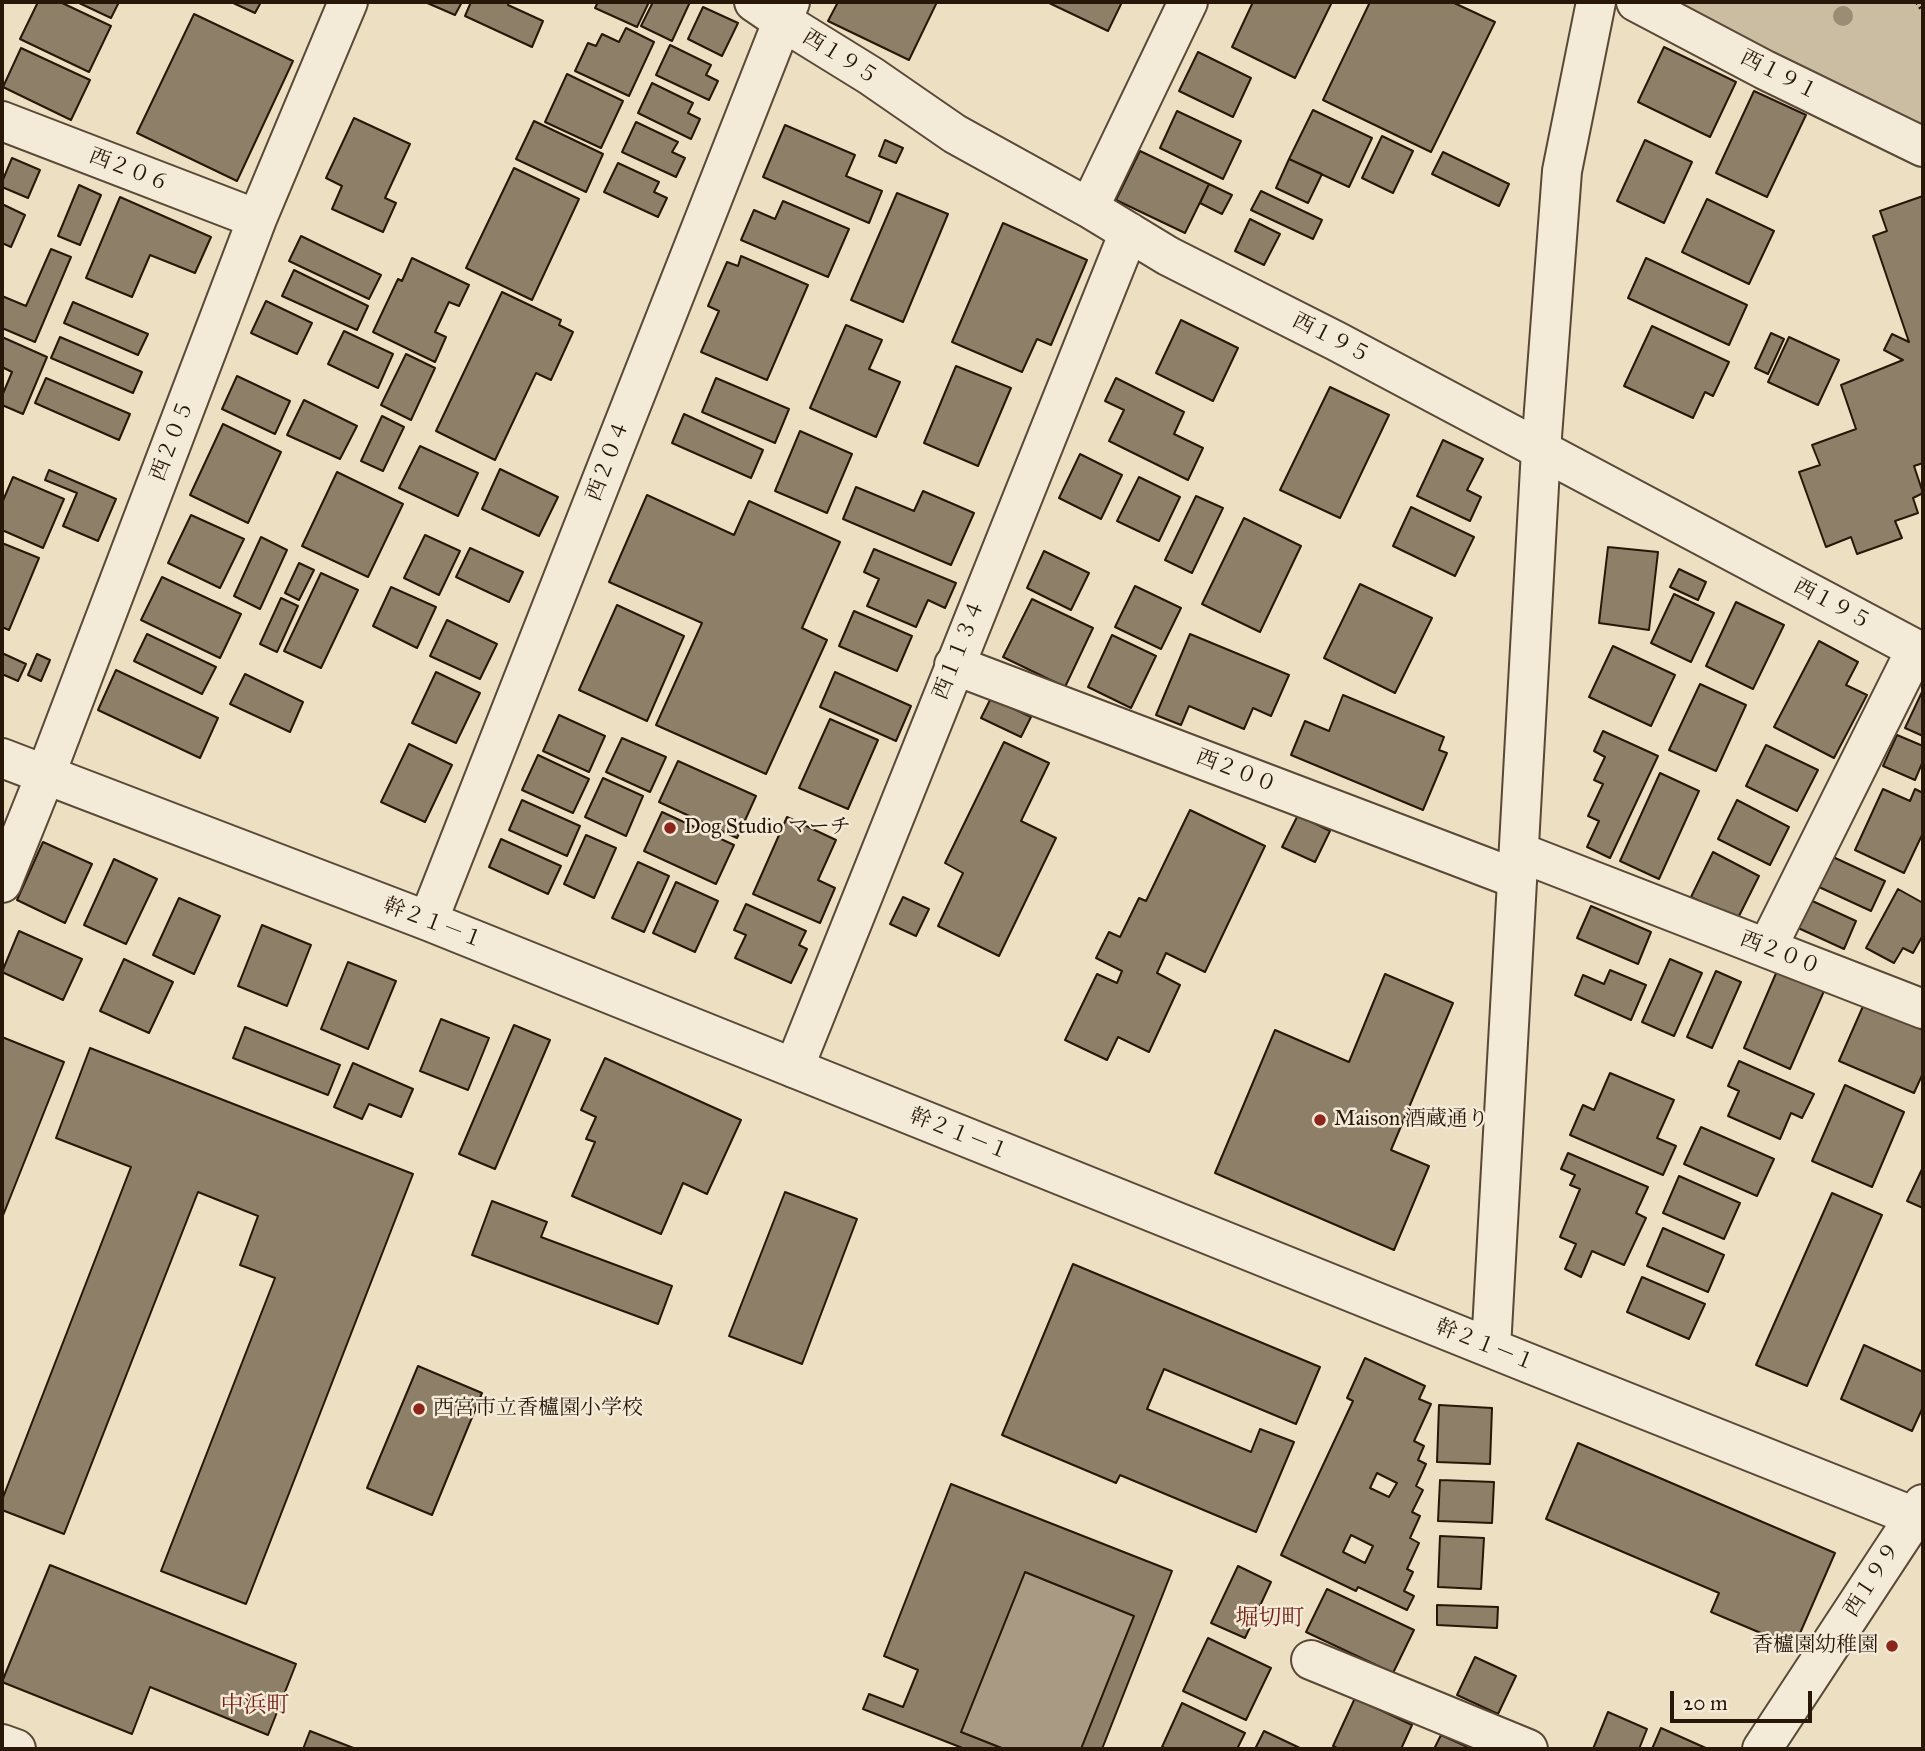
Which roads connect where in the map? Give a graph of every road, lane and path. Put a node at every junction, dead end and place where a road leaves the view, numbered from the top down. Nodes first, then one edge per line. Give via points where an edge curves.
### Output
1 (348, 2) edge
2 (1188, 2) edge
3 (1596, 2) edge
4 (1917, 2) edge
5 (1649, 4) edge
6 (775, 8) edge
7 (1923, 11) edge
8 (2, 121) edge
9 (1923, 147) edge
10 (1089, 208) junction
11 (257, 219) junction
12 (1129, 232) junction
13 (1541, 450) junction
14 (1919, 651) edge
15 (954, 665) junction
16 (2, 758) edge
17 (45, 776) junction
18 (1518, 865) junction
19 (2, 883) edge
20 (428, 921) junction
21 (1767, 948) junction
22 (1923, 1009) edge
23 (794, 1068) junction
24 (1491, 1348) junction
25 (1919, 1510) edge
26 (1311, 1660) dead end
27 (2, 1744) edge
28 (16, 1749) edge
29 (1528, 1749) edge
30 (1762, 1749) edge

1 - 11 street, 西２０５
2 - 10 street
3 - 13 street via 1562,171
4 - 7 path
5 - 9 street, 西１９１ via 1765,70
6 - 10 street, 西１９５ via 955,134
6 - 20 street, 西２０４
8 - 11 street, 西２０６
10 - 12 street, 西１９５
11 - 17 street, 西２０５
12 - 13 street, 西１９５
12 - 15 street, 西１１３４
13 - 14 street, 西１９５
13 - 18 street
14 - 21 street
15 - 18 street, 西２００
15 - 23 street, 西１１３４
16 - 17 street, 幹２１－１
17 - 19 street, 西２０５
17 - 20 street, 幹２１－１
18 - 21 street, 西２００
18 - 24 street
20 - 23 street, 幹２１－１
21 - 22 street, 西２００
23 - 24 street, 幹２１－１
24 - 25 street, 幹２１－１
25 - 30 street, 西１９９
26 - 29 street
27 - 28 street

